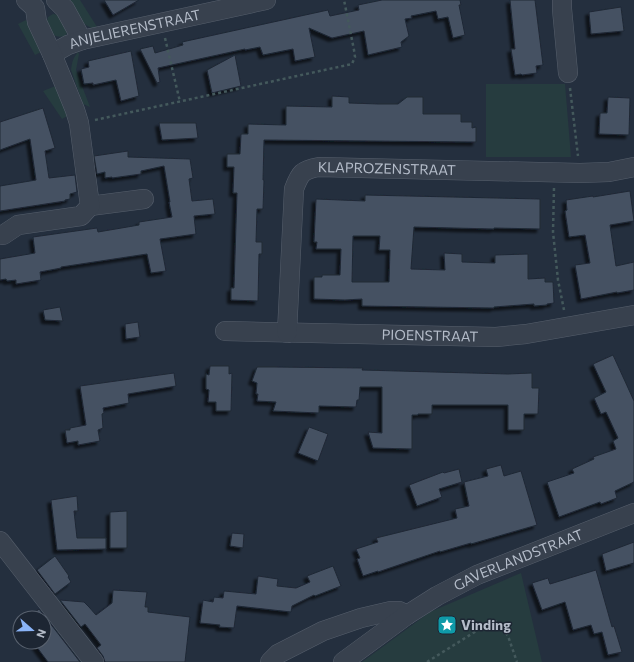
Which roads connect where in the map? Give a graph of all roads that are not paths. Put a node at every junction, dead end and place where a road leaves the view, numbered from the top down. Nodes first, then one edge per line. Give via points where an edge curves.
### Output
1 (56, 0) edge
2 (266, 0) edge
3 (562, 0) edge
4 (31, 4) edge
5 (82, 40) junction
6 (52, 54) junction
7 (568, 73) road end
8 (634, 167) edge
9 (144, 199) dead end
10 (90, 206) junction
11 (3, 235) dead end
12 (634, 315) edge
13 (225, 331) dead end
14 (287, 333) junction
15 (634, 513) edge
16 (0, 541) edge
17 (407, 615) junction
18 (94, 662) edge
19 (270, 662) edge
20 (343, 662) edge

1 - 4 street
1 - 5 street via 65,9
2 - 5 street, ANJELIERENSTRAAT
3 - 7 street
4 - 6 street
5 - 6 street, ANJELIERENSTRAAT
6 - 10 street via 79,124
8 - 14 street, KLAPROZENSTRAAT via 609,172 580,173 319,167 307,169 298,178 294,189
9 - 10 street
10 - 11 street via 81,216 18,225
12 - 14 street, PIOENSTRAAT via 496,337
13 - 14 street, PIOENSTRAAT
15 - 17 street, GAVERLANDSTRAAT via 477,576
16 - 18 street
17 - 19 street via 391,611 323,631 278,654
17 - 20 street, GAVERLANDSTRAAT

